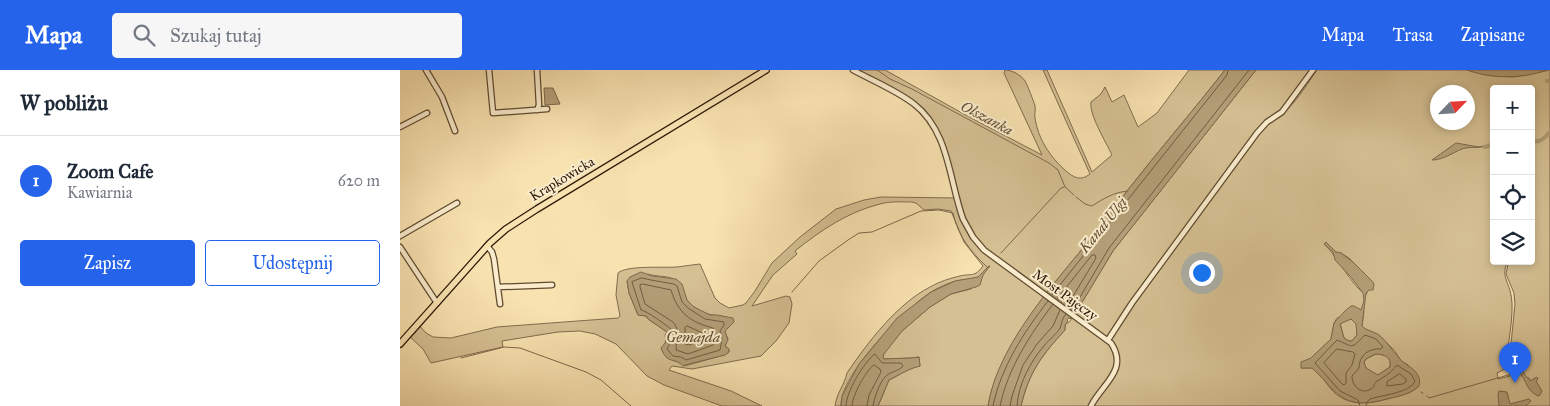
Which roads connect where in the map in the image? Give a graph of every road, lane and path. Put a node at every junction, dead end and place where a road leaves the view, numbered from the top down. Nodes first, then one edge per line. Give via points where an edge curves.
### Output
1 (426, 70) edge
2 (490, 70) edge
3 (537, 70) edge
4 (766, 70) edge
5 (853, 70) edge
6 (1313, 70) edge
7 (547, 109) dead end
8 (537, 110) junction
9 (427, 113) dead end
10 (400, 127) edge
11 (455, 131) dead end
12 (457, 203) dead end
13 (400, 236) edge
14 (400, 246) edge
15 (487, 246) junction
16 (552, 285) dead end
17 (498, 287) junction
18 (437, 302) junction
19 (500, 304) dead end
20 (1107, 340) junction
21 (400, 344) edge
22 (1090, 406) edge

1 - 11 street via 442,97
2 - 8 street via 493,113
3 - 8 street
4 - 15 main road, Krapkowicka via 537,209
5 - 20 street, Most Pajęczy via 912,103 931,121 942,142 965,224 984,250
6 - 20 street via 1282,112 1257,133
7 - 8 street
9 - 10 street
12 - 13 street
14 - 18 street
15 - 17 street via 492,252
15 - 18 main road, Krapkowicka
16 - 17 street
17 - 19 street
18 - 21 main road, Krapkowicka
20 - 22 street via 1116,354 1117,367

